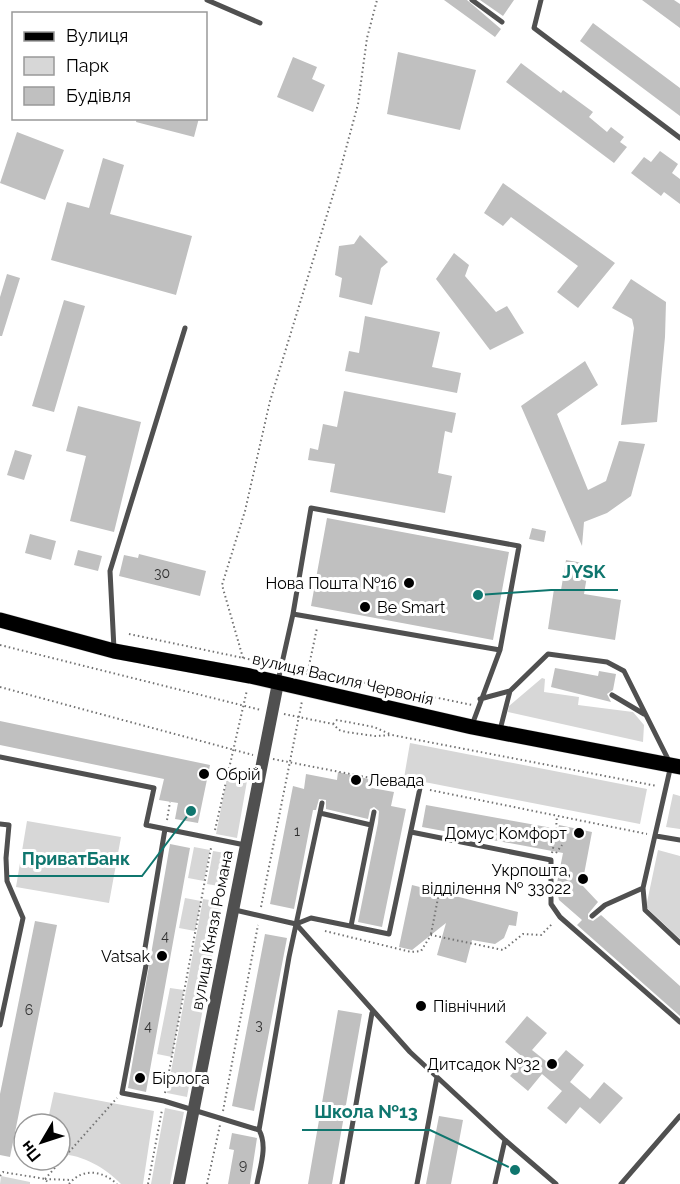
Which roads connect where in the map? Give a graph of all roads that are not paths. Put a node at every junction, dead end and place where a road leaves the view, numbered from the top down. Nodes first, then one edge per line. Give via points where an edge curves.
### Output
1 (207, 0) edge
2 (472, 0) edge
3 (541, 0) edge
4 (502, 22) dead end
5 (260, 23) dead end
6 (680, 138) edge
7 (185, 328) dead end
8 (293, 614) junction
9 (0, 620) edge
10 (500, 650) junction
11 (114, 651) junction
12 (610, 664) junction
13 (609, 673) dead end
14 (278, 682) junction
15 (510, 691) junction
16 (612, 695) dead end
17 (480, 699) junction
18 (645, 715) junction
19 (472, 727) junction
20 (500, 732) junction
21 (0, 757) edge
22 (676, 766) edge
23 (420, 788) road end
24 (322, 803) dead end
25 (320, 813) junction
26 (374, 813) dead end
27 (0, 824) edge
28 (371, 825) junction
29 (165, 829) junction
30 (411, 832) junction
31 (656, 836) junction
32 (680, 840) edge
33 (246, 845) junction
34 (643, 888) junction
35 (233, 910) junction
36 (592, 916) dead end
37 (296, 924) junction
38 (351, 926) junction
39 (680, 943) edge
40 (372, 1013) junction
41 (680, 1022) edge
42 (0, 1025) edge
43 (437, 1077) junction
44 (194, 1110) junction
45 (680, 1116) edge
46 (259, 1130) junction
47 (505, 1140) junction
48 (179, 1184) edge
49 (257, 1184) edge
50 (342, 1184) edge
51 (417, 1184) edge
52 (495, 1184) edge
53 (556, 1184) edge
54 (621, 1184) edge

1 - 5 lane
2 - 4 lane
3 - 6 lane via 534,28
7 - 11 lane via 110,571
8 - 10 lane
8 - 10 lane via 310,508 519,546
8 - 14 lane
9 - 11 main road, вулиця Василя Червонія
10 - 17 lane
11 - 14 main road, вулиця Василя Червонія
12 - 13 lane
12 - 15 lane via 548,654
12 - 18 lane via 624,671
14 - 19 main road, вулиця Василя Червонія
14 - 33 street, вулиця Князя Романа
15 - 17 lane
15 - 20 lane
16 - 18 lane
17 - 19 lane
18 - 22 lane
19 - 20 main road, вулиця Василя Червонія
20 - 22 main road, вулиця Василя Червонія
21 - 29 lane via 154,788 147,825
22 - 31 lane
23 - 30 lane
24 - 25 lane
25 - 28 lane
25 - 37 lane
26 - 28 lane
27 - 42 lane via 9,825 7,881 23,918
28 - 38 lane
29 - 33 lane
29 - 44 lane via 144,954 147,960 122,1093
30 - 38 lane via 389,934
30 - 41 lane via 551,860 551,903 560,917
31 - 32 lane
31 - 34 lane
33 - 35 street, вулиця Князя Романа
34 - 36 lane via 605,905
34 - 39 lane via 645,910
35 - 37 lane
35 - 44 street, вулиця Князя Романа
37 - 38 lane via 310,918
37 - 40 lane
37 - 46 lane
40 - 43 lane
40 - 50 lane
43 - 47 lane
43 - 51 lane
44 - 46 lane
44 - 48 street, вулиця Князя Романа
45 - 54 lane
46 - 49 lane via 264,1138
47 - 52 lane
47 - 53 lane

